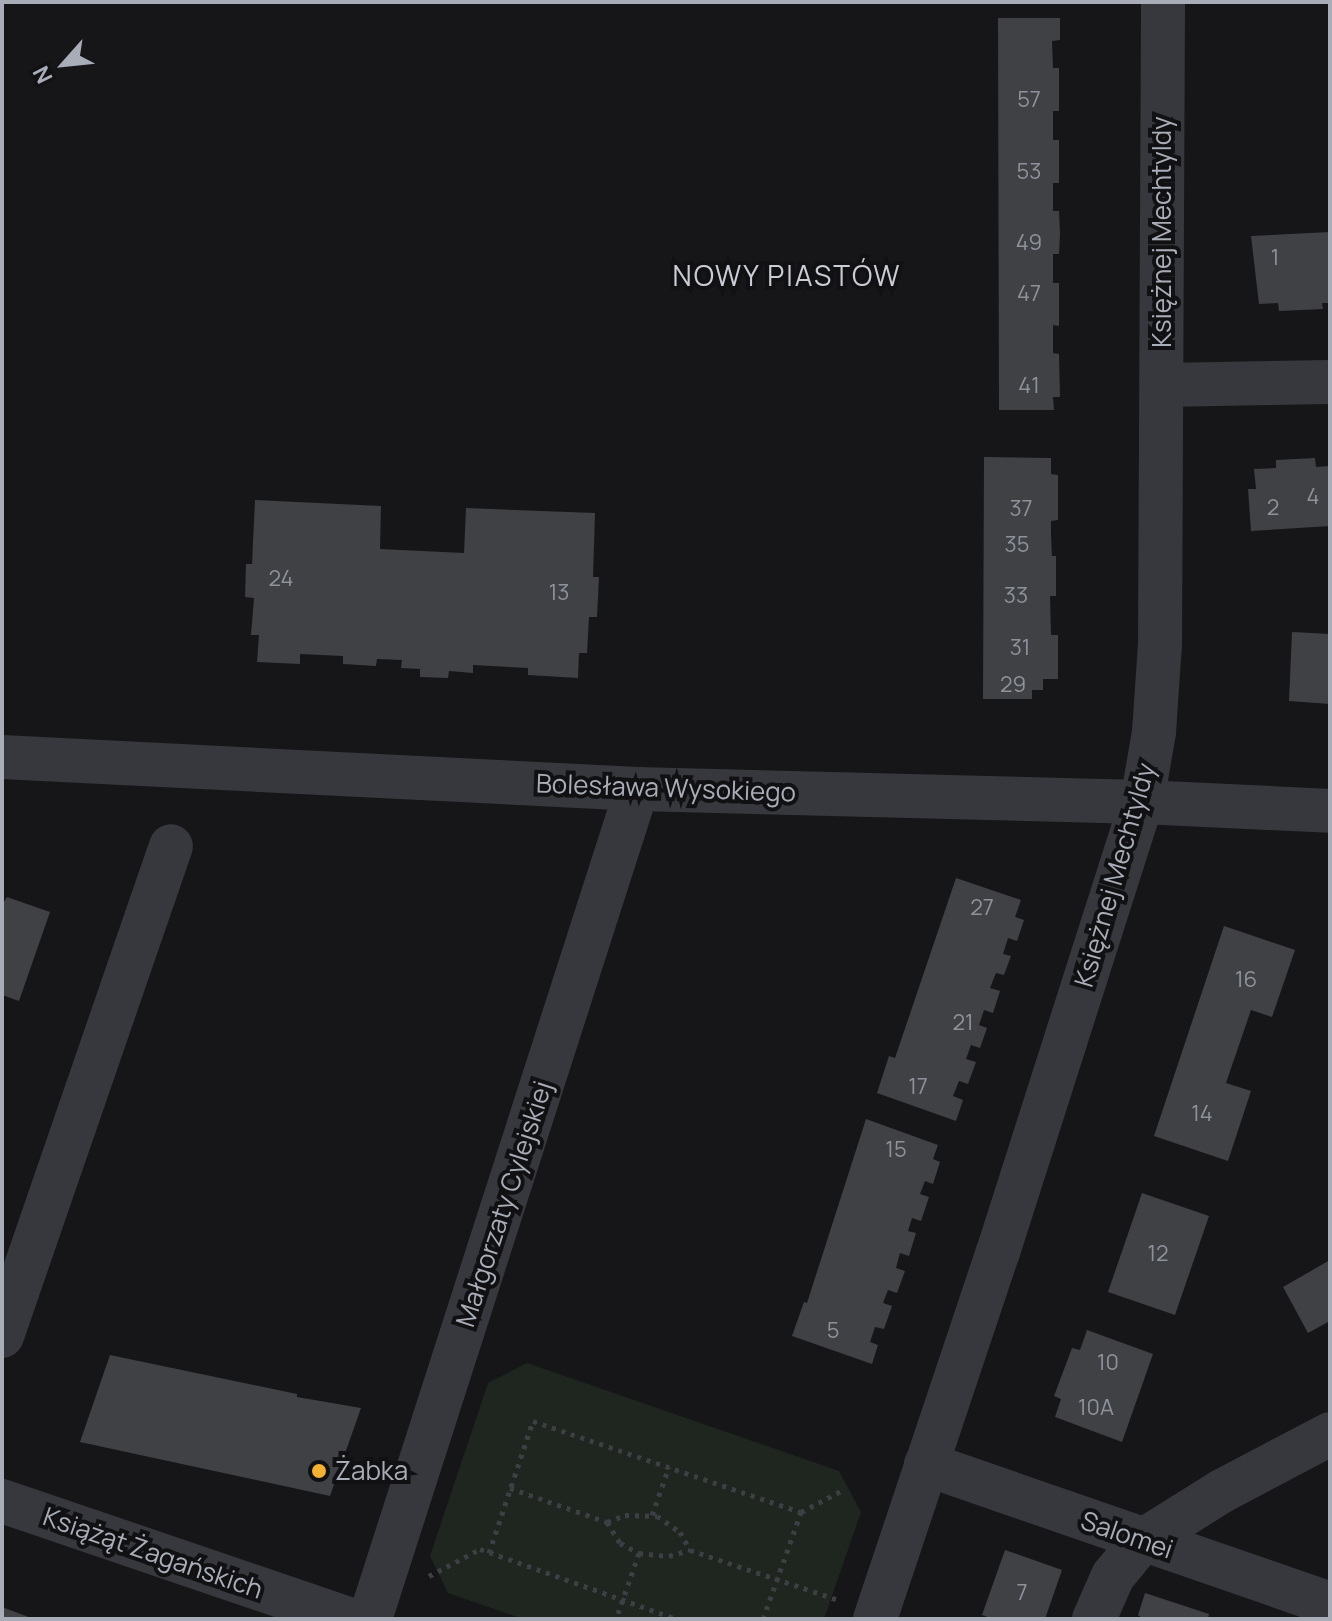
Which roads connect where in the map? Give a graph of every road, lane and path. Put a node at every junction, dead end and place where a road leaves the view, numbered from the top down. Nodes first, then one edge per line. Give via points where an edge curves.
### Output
1 (1163, 2) edge
2 (1330, 382) edge
3 (1162, 385) junction
4 (2, 757) edge
5 (637, 789) junction
6 (1142, 802) junction
7 (1330, 811) edge
8 (171, 846) dead end
9 (2, 1336) edge
10 (1330, 1434) edge
11 (926, 1464) junction
12 (669, 1467) junction
13 (510, 1488) junction
14 (841, 1491) dead end
15 (2, 1501) edge
16 (801, 1512) junction
17 (652, 1515) junction
18 (607, 1522) junction
19 (1142, 1541) junction
20 (690, 1550) junction
21 (489, 1553) junction
22 (639, 1553) junction
23 (427, 1576) dead end
24 (778, 1579) junction
25 (622, 1599) junction
26 (1330, 1604) edge
27 (862, 1611) edge
28 (349, 1619) edge
29 (370, 1619) edge
30 (616, 1619) edge
31 (677, 1619) edge
32 (763, 1619) edge
33 (1094, 1619) edge

1 - 3 street, Księżnej Mechtyldy
2 - 3 street
3 - 6 street, Księżnej Mechtyldy via 1160,645
4 - 5 street, Bolesława Wysokiego
5 - 6 street, Bolesława Wysokiego
5 - 29 street, Małgorzaty Cylejskiej
6 - 7 street, Bolesława Wysokiego
6 - 11 street, Księżnej Mechtyldy
8 - 9 street
10 - 19 street
11 - 19 street, Salomei
11 - 27 street, Księżnej Mechtyldy
12 - 13 path via 533,1421
12 - 16 path
12 - 17 path
13 - 18 path
13 - 21 path
14 - 16 path
15 - 28 street, Książąt Żagańskich
16 - 24 path
17 - 18 path via 625,1515
17 - 20 path via 680,1532
18 - 22 path via 620,1543
19 - 26 street, Salomei
19 - 33 street via 1113,1576
20 - 22 path via 669,1556
20 - 24 path
21 - 23 path via 480,1549
21 - 25 path
22 - 25 path
24 - 27 path
24 - 32 path
25 - 30 path
25 - 31 path

